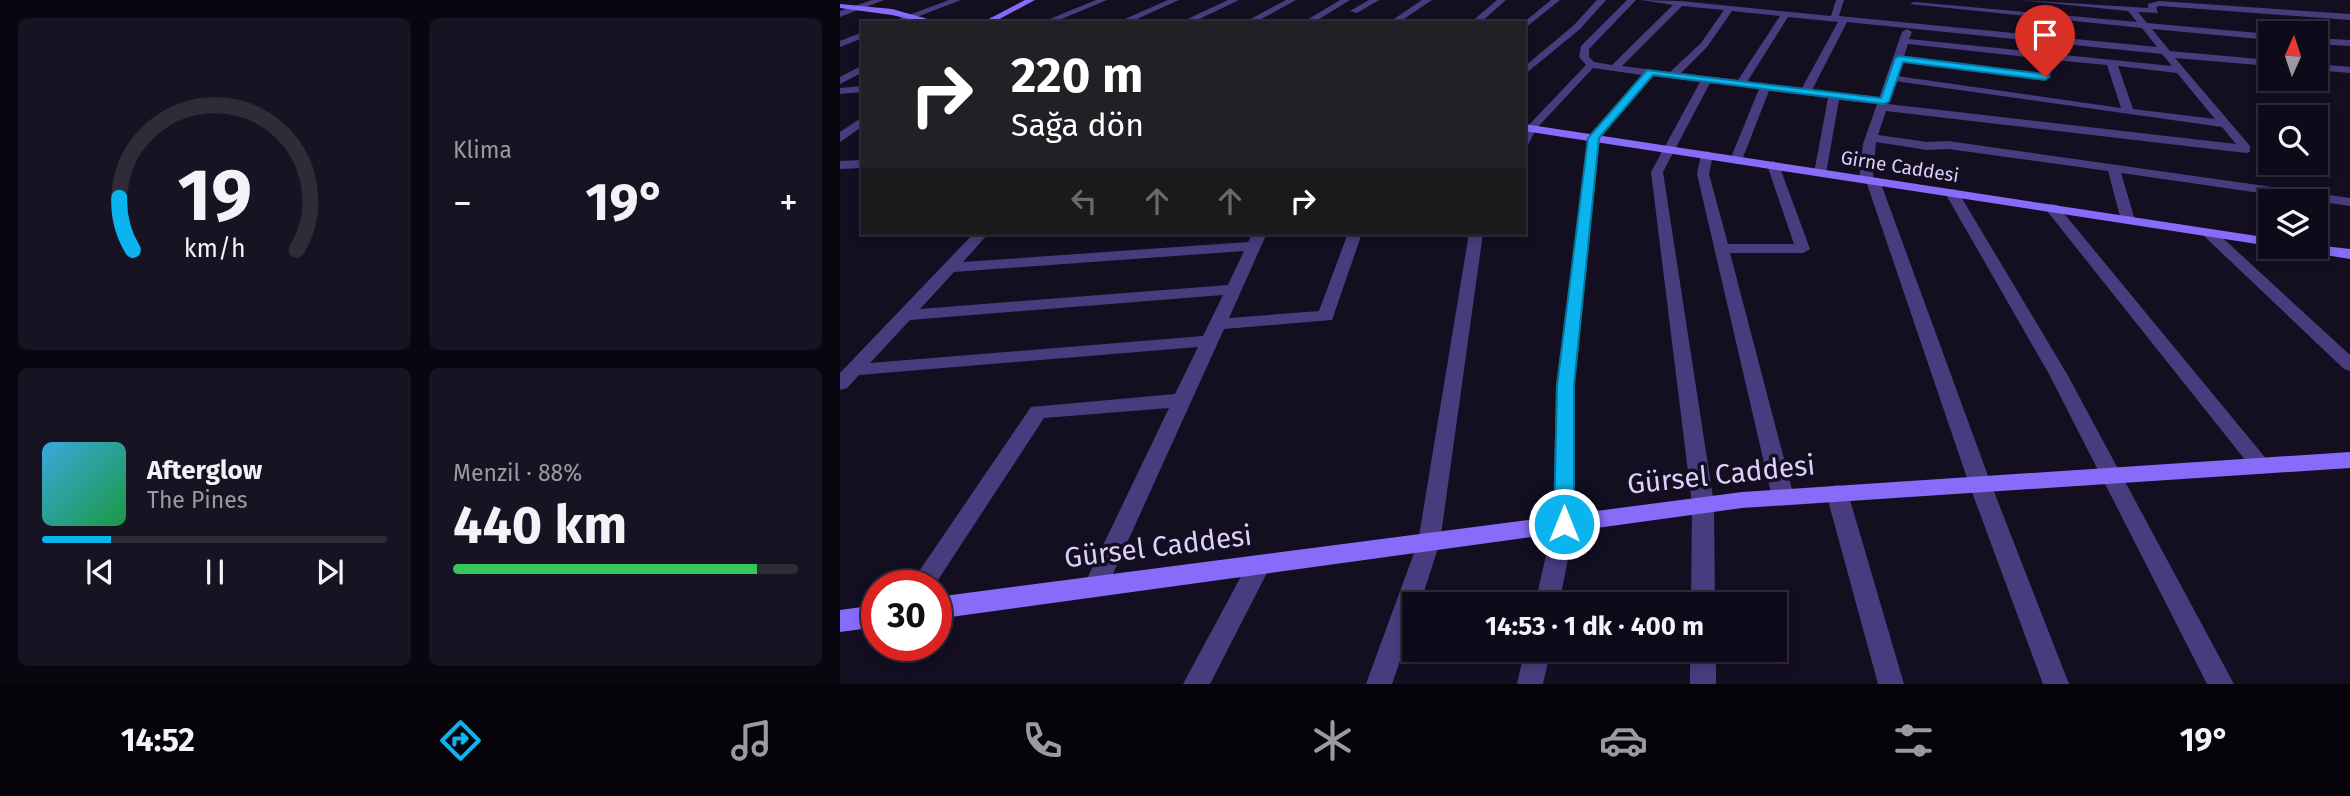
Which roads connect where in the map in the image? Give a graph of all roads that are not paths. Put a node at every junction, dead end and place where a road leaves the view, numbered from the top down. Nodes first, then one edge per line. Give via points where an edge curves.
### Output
1 (880, 0) edge
2 (957, 0) edge
3 (1031, 0) edge
4 (1103, 0) edge
5 (1175, 0) edge
6 (1235, 0) edge
7 (1292, 0) edge
8 (1346, 0) edge
9 (1375, 0) edge
10 (1428, 0) edge
11 (1502, 0) edge
12 (1556, 0) edge
13 (1602, 0) edge
14 (1632, 0) edge
15 (1645, 0) edge
16 (1778, 0) edge
17 (1840, 0) edge
18 (2024, 0) edge
19 (1915, 2) edge
20 (2157, 2) edge
21 (1680, 3) junction
22 (1713, 3) edge
23 (840, 6) edge
24 (858, 8) junction
25 (1730, 8) junction
26 (2131, 9) junction
27 (1353, 11) dead end
28 (1773, 12) junction
29 (1786, 13) junction
30 (840, 14) edge
31 (909, 16) junction
32 (2350, 17) edge
33 (1839, 19) junction
34 (897, 21) edge
35 (930, 21) edge
36 (989, 21) edge
37 (1049, 21) edge
38 (1125, 21) edge
39 (1188, 21) edge
40 (1251, 21) edge
41 (1309, 21) edge
42 (1395, 21) edge
43 (1476, 21) edge
44 (1526, 24) edge
45 (1909, 25) junction
46 (2144, 27) junction
47 (861, 35) edge
48 (2247, 36) junction
49 (2258, 36) edge
50 (1905, 41) junction
51 (2328, 42) edge
52 (2350, 43) edge
53 (840, 44) edge
54 (2258, 44) edge
55 (2166, 53) junction
56 (2050, 57) junction
57 (1899, 58) junction
58 (2258, 62) edge
59 (2112, 64) junction
60 (1591, 65) junction
61 (1614, 68) junction
62 (2328, 68) edge
63 (861, 69) edge
64 (1526, 70) edge
65 (2180, 70) junction
66 (2350, 70) edge
67 (1650, 72) junction
68 (1673, 75) junction
69 (1893, 78) junction
70 (1707, 79) junction
71 (840, 81) edge
72 (1741, 83) junction
73 (1765, 87) junction
74 (861, 89) edge
75 (840, 91) edge
76 (1805, 92) junction
77 (1834, 95) junction
78 (1883, 104) junction
79 (2128, 112) junction
80 (861, 122) edge
81 (2225, 124) junction
82 (1528, 127) edge
83 (861, 132) edge
84 (843, 135) edge
85 (1594, 138) junction
86 (1871, 138) junction
87 (1667, 149) junction
88 (1707, 155) junction
89 (1736, 160) junction
90 (861, 164) edge
91 (840, 165) edge
92 (1773, 165) junction
93 (2113, 168) junction
94 (1820, 173) junction
95 (1870, 180) junction
96 (1952, 193) junction
97 (2350, 202) edge
98 (2052, 208) junction
99 (2128, 220) junction
100 (2209, 233) junction
101 (980, 235) edge
102 (1354, 235) edge
103 (1476, 235) edge
104 (1257, 240) edge
105 (2258, 240) edge
106 (1722, 248) junction
107 (2328, 251) edge
108 (2350, 254) edge
109 (948, 268) junction
110 (1234, 289) junction
111 (905, 315) junction
112 (1214, 332) junction
113 (2350, 365) edge
114 (853, 370) junction
115 (840, 384) edge
116 (1183, 400) junction
117 (2350, 460) edge
118 (2261, 466) junction
119 (2113, 475) junction
120 (1980, 484) junction
121 (1836, 493) junction
122 (1783, 497) junction
123 (1703, 505) junction
124 (1564, 524) junction
125 (1429, 542) junction
126 (1259, 565) junction
127 (931, 570) edge
128 (1095, 587) junction
129 (1550, 592) edge
130 (1703, 592) edge
131 (952, 605) edge
132 (861, 618) edge
133 (840, 621) edge
134 (1535, 662) edge
135 (1703, 662) edge
136 (1196, 684) edge
137 (1379, 684) edge
138 (1530, 684) edge
139 (1703, 684) edge
140 (1892, 684) edge
141 (2056, 684) edge
142 (2221, 684) edge

1 - 24 street
2 - 31 street
3 - 36 street
4 - 37 street
5 - 38 street
6 - 39 street
7 - 40 street
8 - 41 street
9 - 27 street
10 - 42 street
11 - 43 street
12 - 44 street
13 - 64 street
14 - 60 street via 1584,48
15 - 21 street
16 - 28 street
17 - 33 street
18 - 26 street
19 - 45 street
19 - 46 street
20 - 26 street via 2151,6 2155,11
20 - 32 street
21 - 22 street
21 - 61 street
22 - 25 street
23 - 24 street
24 - 30 street
24 - 31 street
25 - 28 street
25 - 68 street via 1704,45
26 - 46 street
28 - 29 street
29 - 33 street
29 - 72 street
31 - 34 street
31 - 35 street
33 - 45 street
33 - 76 street
45 - 50 street
45 - 55 street
46 - 48 street
46 - 55 street
47 - 53 street
48 - 49 street
48 - 54 street
50 - 56 street
50 - 57 street
51 - 52 street
55 - 58 street
55 - 65 street
56 - 57 street via 2045,77
56 - 59 street
57 - 69 street
59 - 65 street
59 - 79 street
60 - 61 street
60 - 82 street
61 - 67 street
62 - 66 street
63 - 71 street
65 - 81 street
67 - 68 street
67 - 85 street
68 - 70 street
69 - 78 street
69 - 79 street
70 - 72 street
70 - 87 street
72 - 73 street
73 - 76 street
73 - 89 street
74 - 75 street
76 - 77 street
77 - 78 street
77 - 94 street
78 - 81 street via 2246,149
78 - 86 street
79 - 81 street
80 - 84 street
82 - 85 street, Girne Caddesi
83 - 84 street
85 - 87 street, Girne Caddesi
85 - 124 street via 1565,386
86 - 93 street
86 - 95 street
87 - 88 street, Girne Caddesi
87 - 123 street via 1657,172
88 - 89 street, Girne Caddesi
88 - 106 street via 1703,174
89 - 92 street, Girne Caddesi
90 - 91 street
92 - 94 street, Girne Caddesi
92 - 106 street via 1802,249
93 - 97 street
93 - 99 street
94 - 95 street, Girne Caddesi
95 - 96 street, Girne Caddesi
95 - 120 street
96 - 98 street, Girne Caddesi
96 - 119 street
98 - 99 street, Girne Caddesi
98 - 118 street
99 - 100 street, Girne Caddesi
100 - 105 street, Girne Caddesi
100 - 113 street
101 - 109 street
102 - 112 street via 1326,316
103 - 125 street
104 - 109 street
104 - 110 street
106 - 122 street
107 - 108 street
109 - 111 street
110 - 111 street
110 - 112 street
111 - 114 street
112 - 114 street
112 - 116 street
114 - 115 street
116 - 127 street via 1038,412
116 - 128 street
117 - 118 street, Gürsel Caddesi
118 - 119 street, Gürsel Caddesi
119 - 120 street, Gürsel Caddesi
119 - 142 street
120 - 121 street, Gürsel Caddesi
120 - 141 street
121 - 122 street, Gürsel Caddesi
121 - 140 street
122 - 123 street, Gürsel Caddesi
123 - 124 street, Gürsel Caddesi
123 - 130 street
124 - 125 street, Gürsel Caddesi
124 - 129 street
125 - 126 street, Gürsel Caddesi
125 - 137 street
126 - 128 street, Gürsel Caddesi
126 - 136 street
128 - 131 street, Gürsel Caddesi
132 - 133 street
134 - 138 street
135 - 139 street

